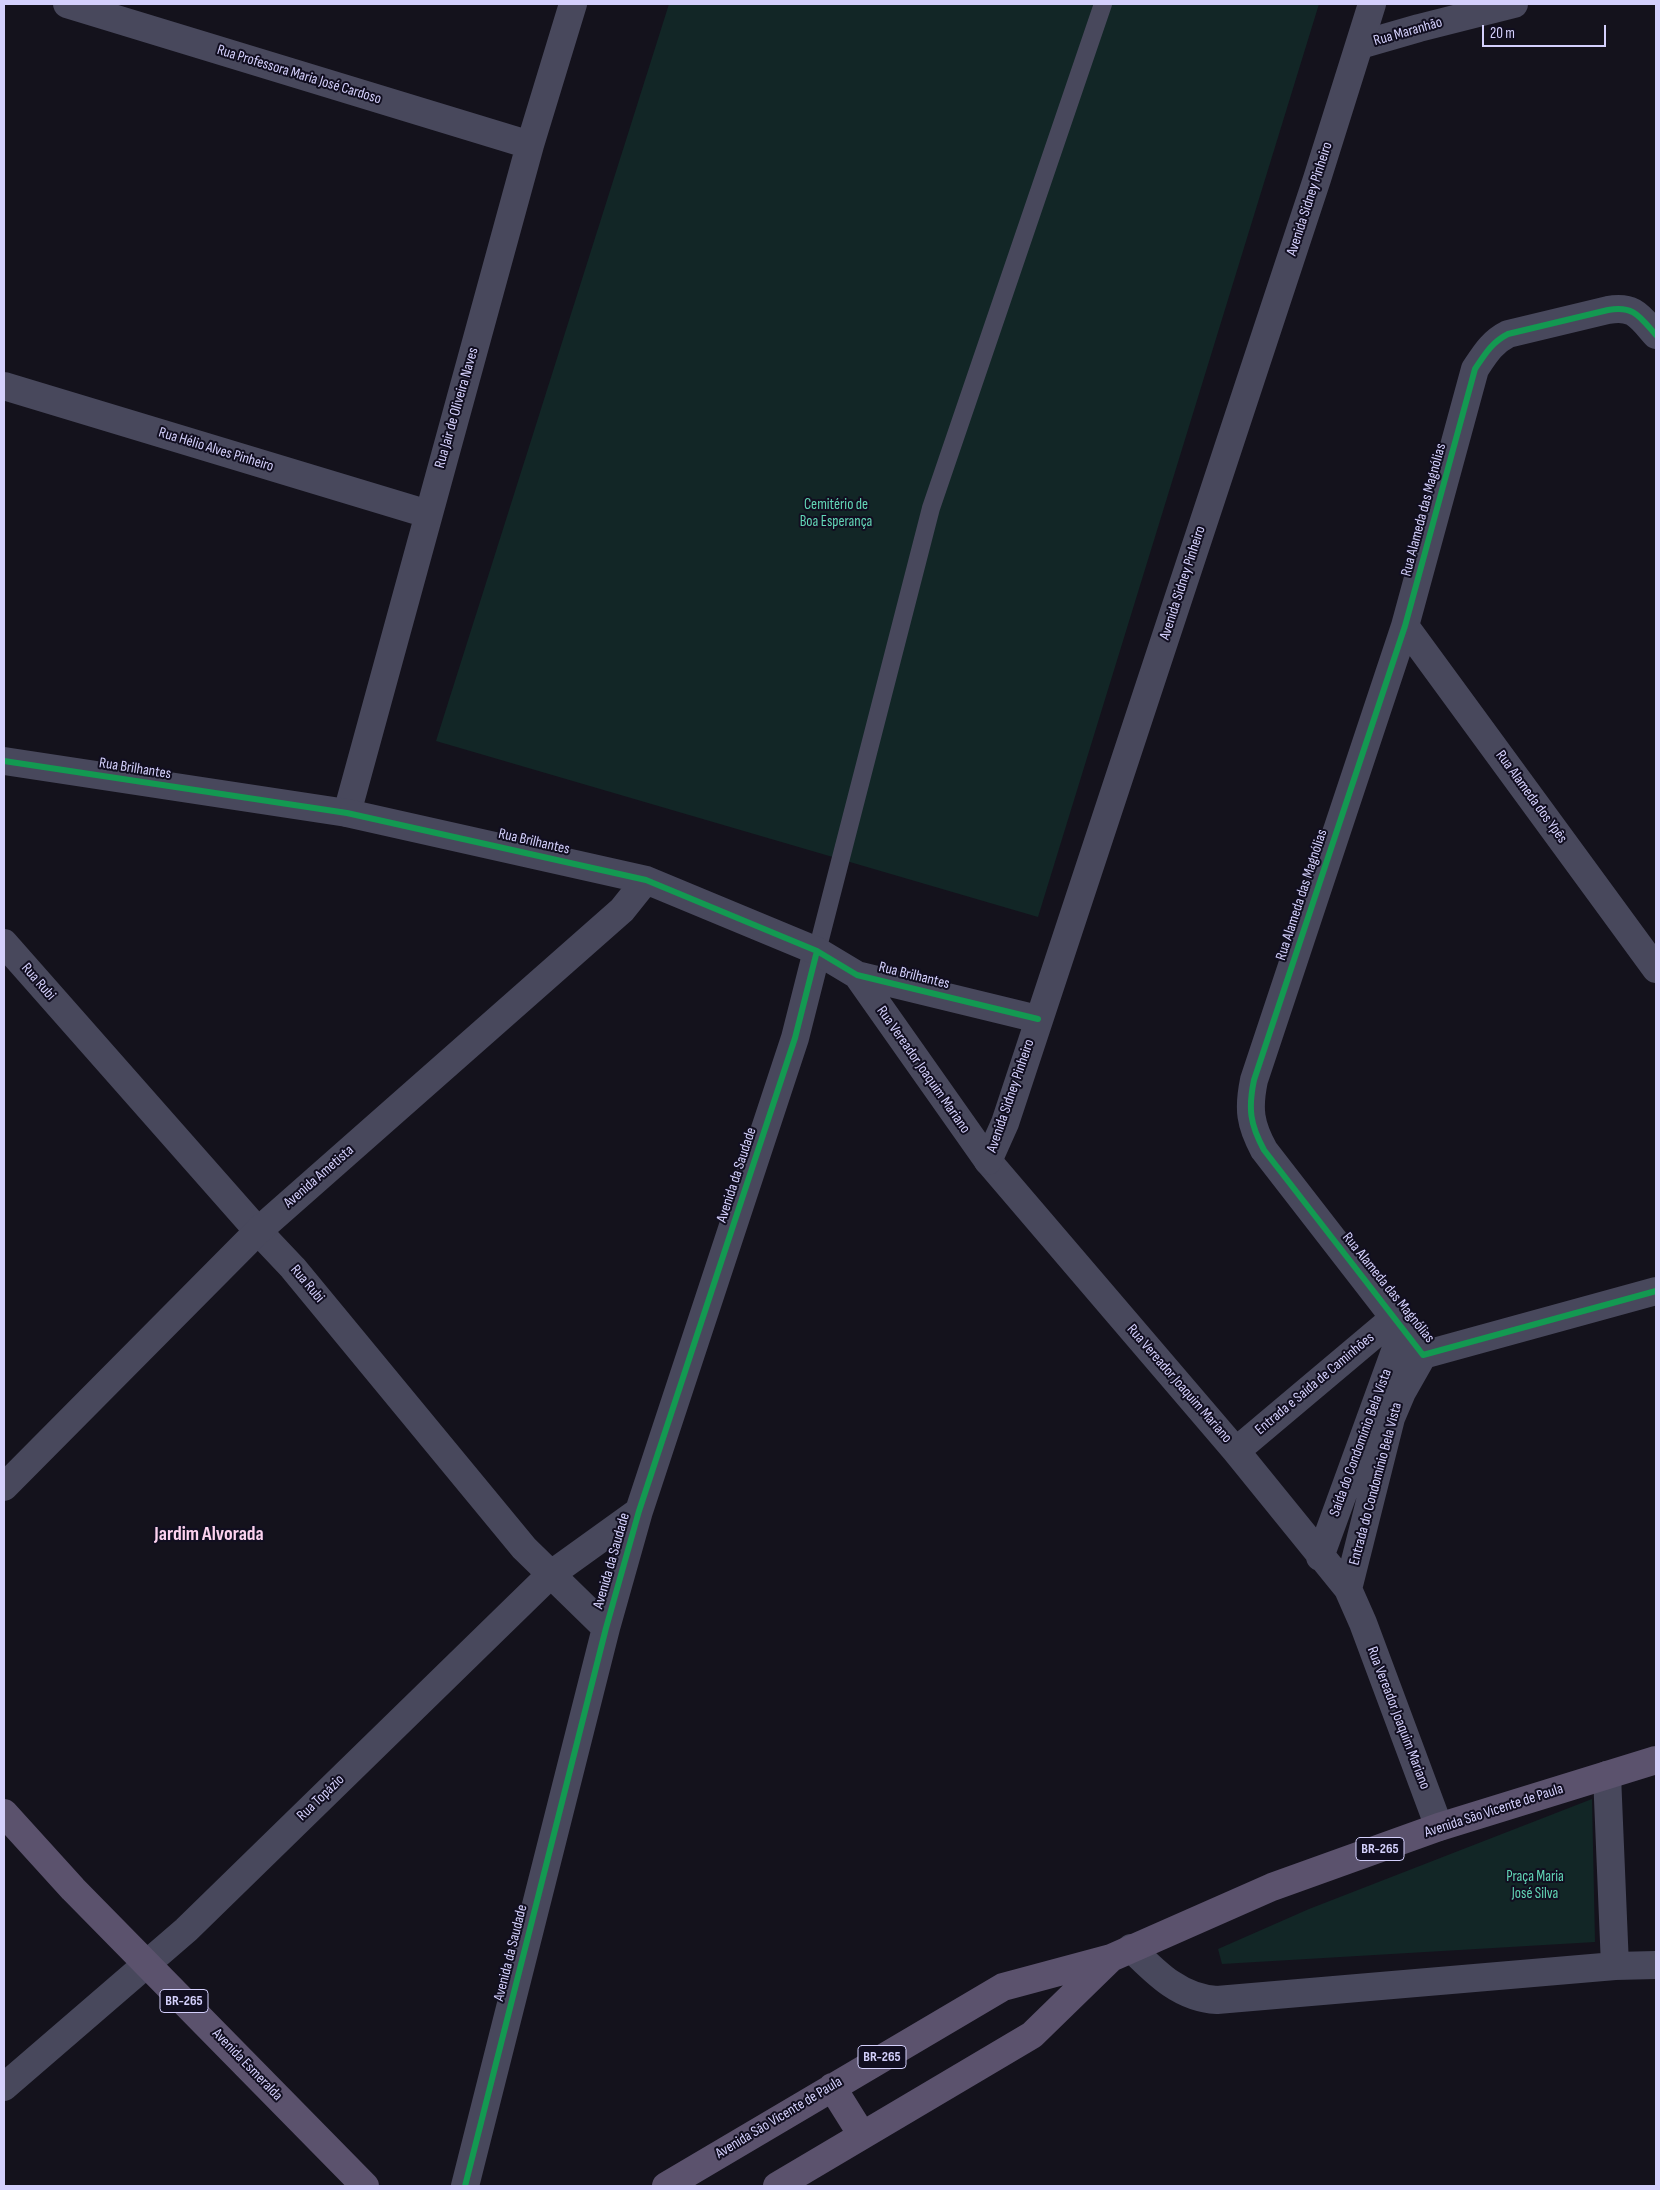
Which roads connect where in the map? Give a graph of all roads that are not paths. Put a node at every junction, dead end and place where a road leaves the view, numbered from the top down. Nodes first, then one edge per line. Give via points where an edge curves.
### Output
1 (68, 4) edge
2 (573, 4) edge
3 (1103, 4) edge
4 (1372, 4) edge
5 (1514, 4) edge
6 (1360, 46) junction
7 (530, 145) junction
8 (1656, 335) edge
9 (4, 386) edge
10 (428, 514) junction
11 (1405, 626) junction
12 (4, 761) edge
13 (347, 813) junction
14 (646, 880) junction
15 (4, 943) edge
16 (817, 951) junction
17 (1656, 969) edge
18 (857, 975) junction
19 (1038, 1019) junction
20 (988, 1162) junction
21 (258, 1231) junction
22 (1656, 1291) edge
23 (1398, 1324) junction
24 (1423, 1355) junction
25 (1236, 1451) junction
26 (4, 1487) edge
27 (639, 1511) junction
28 (1320, 1557) junction
29 (550, 1575) junction
30 (1348, 1589) junction
31 (606, 1628) junction
32 (1656, 1760) edge
33 (1607, 1774) junction
34 (4, 1813) edge
35 (1439, 1827) junction
36 (1121, 1953) junction
37 (148, 1964) junction
38 (1656, 1965) edge
39 (1615, 1966) junction
40 (4, 2087) edge
41 (832, 2087) junction
42 (862, 2135) junction
43 (695, 2178) edge
44 (365, 2186) edge
45 (464, 2186) edge
46 (666, 2186) edge
47 (777, 2186) edge

1 - 7 street, Rua Professora Maria José Cardoso
2 - 7 street, Rua Jair de Oliveira Naves
3 - 16 lane via 931,508
4 - 6 street, Avenida Sidney Pinheiro
5 - 6 street, Rua Maranhão
6 - 19 street, Avenida Sidney Pinheiro
7 - 10 street, Rua Jair de Oliveira Naves
8 - 11 street, Rua Alameda das Magnólias via 1632,310 1622,307 1508,334 1488,349 1475,368
9 - 10 street, Rua Hélio Alves Pinheiro
10 - 13 street, Rua Jair de Oliveira Naves
11 - 17 street, Rua Alameda dos Ypês
11 - 23 street, Rua Alameda das Magnólias via 1254,1080 1250,1113 1254,1132 1264,1150
12 - 13 street, Rua Brilhantes
13 - 14 street, Rua Brilhantes
14 - 16 street, Rua Brilhantes
14 - 21 street, Avenida Ametista via 622,910
15 - 21 street, Rua Rubi
16 - 18 street, Rua Brilhantes
16 - 27 street, Avenida da Saudade via 795,1038
18 - 19 street, Rua Brilhantes
18 - 20 street, Rua Vereador Joaquim Mariano
19 - 20 street, Avenida Sidney Pinheiro via 1005,1122
20 - 25 street, Rua Vereador Joaquim Mariano
21 - 26 street, Avenida Ametista
21 - 29 street, Rua Rubi via 293,1268 524,1548
22 - 24 street, Rua Alameda das Magnólias
23 - 24 street, Rua Alameda das Magnólias
23 - 25 street, Entrada e Saída de Caminhões
23 - 28 street, Saída do Condomínio Bela Vista
24 - 30 street, Entrada do Condomínio Bela Vista via 1391,1418
25 - 28 street, Rua Vereador Joaquim Mariano
27 - 29 street, Rua Topázio
27 - 31 street, Avenida da Saudade
28 - 30 street, Rua Vereador Joaquim Mariano
29 - 31 street, Rua Rubi
29 - 37 street, Rua Topázio
30 - 35 street, Rua Vereador Joaquim Mariano
31 - 45 street, Avenida da Saudade
32 - 33 main road, Avenida São Vicente de Paula / BR-265
33 - 35 main road, Avenida São Vicente de Paula / BR-265
33 - 39 street
34 - 37 main road, Avenida Esmeralda / BR-265
35 - 36 main road, Avenida São Vicente de Paula / BR-265 via 1272,1887
36 - 39 street via 1201,2000
36 - 41 main road, Avenida São Vicente de Paula / BR-265 via 1002,1987
36 - 42 main road, Avenida São Vicente de Paula / BR-265 via 1032,2035
37 - 40 street, Rua Topázio
37 - 44 main road, Avenida Esmeralda / BR-265
38 - 39 street
41 - 42 main road
41 - 43 main road, Avenida São Vicente de Paula / BR-265
42 - 47 main road, Avenida São Vicente de Paula / BR-265
43 - 46 main road, Avenida São Vicente de Paula / BR-265

